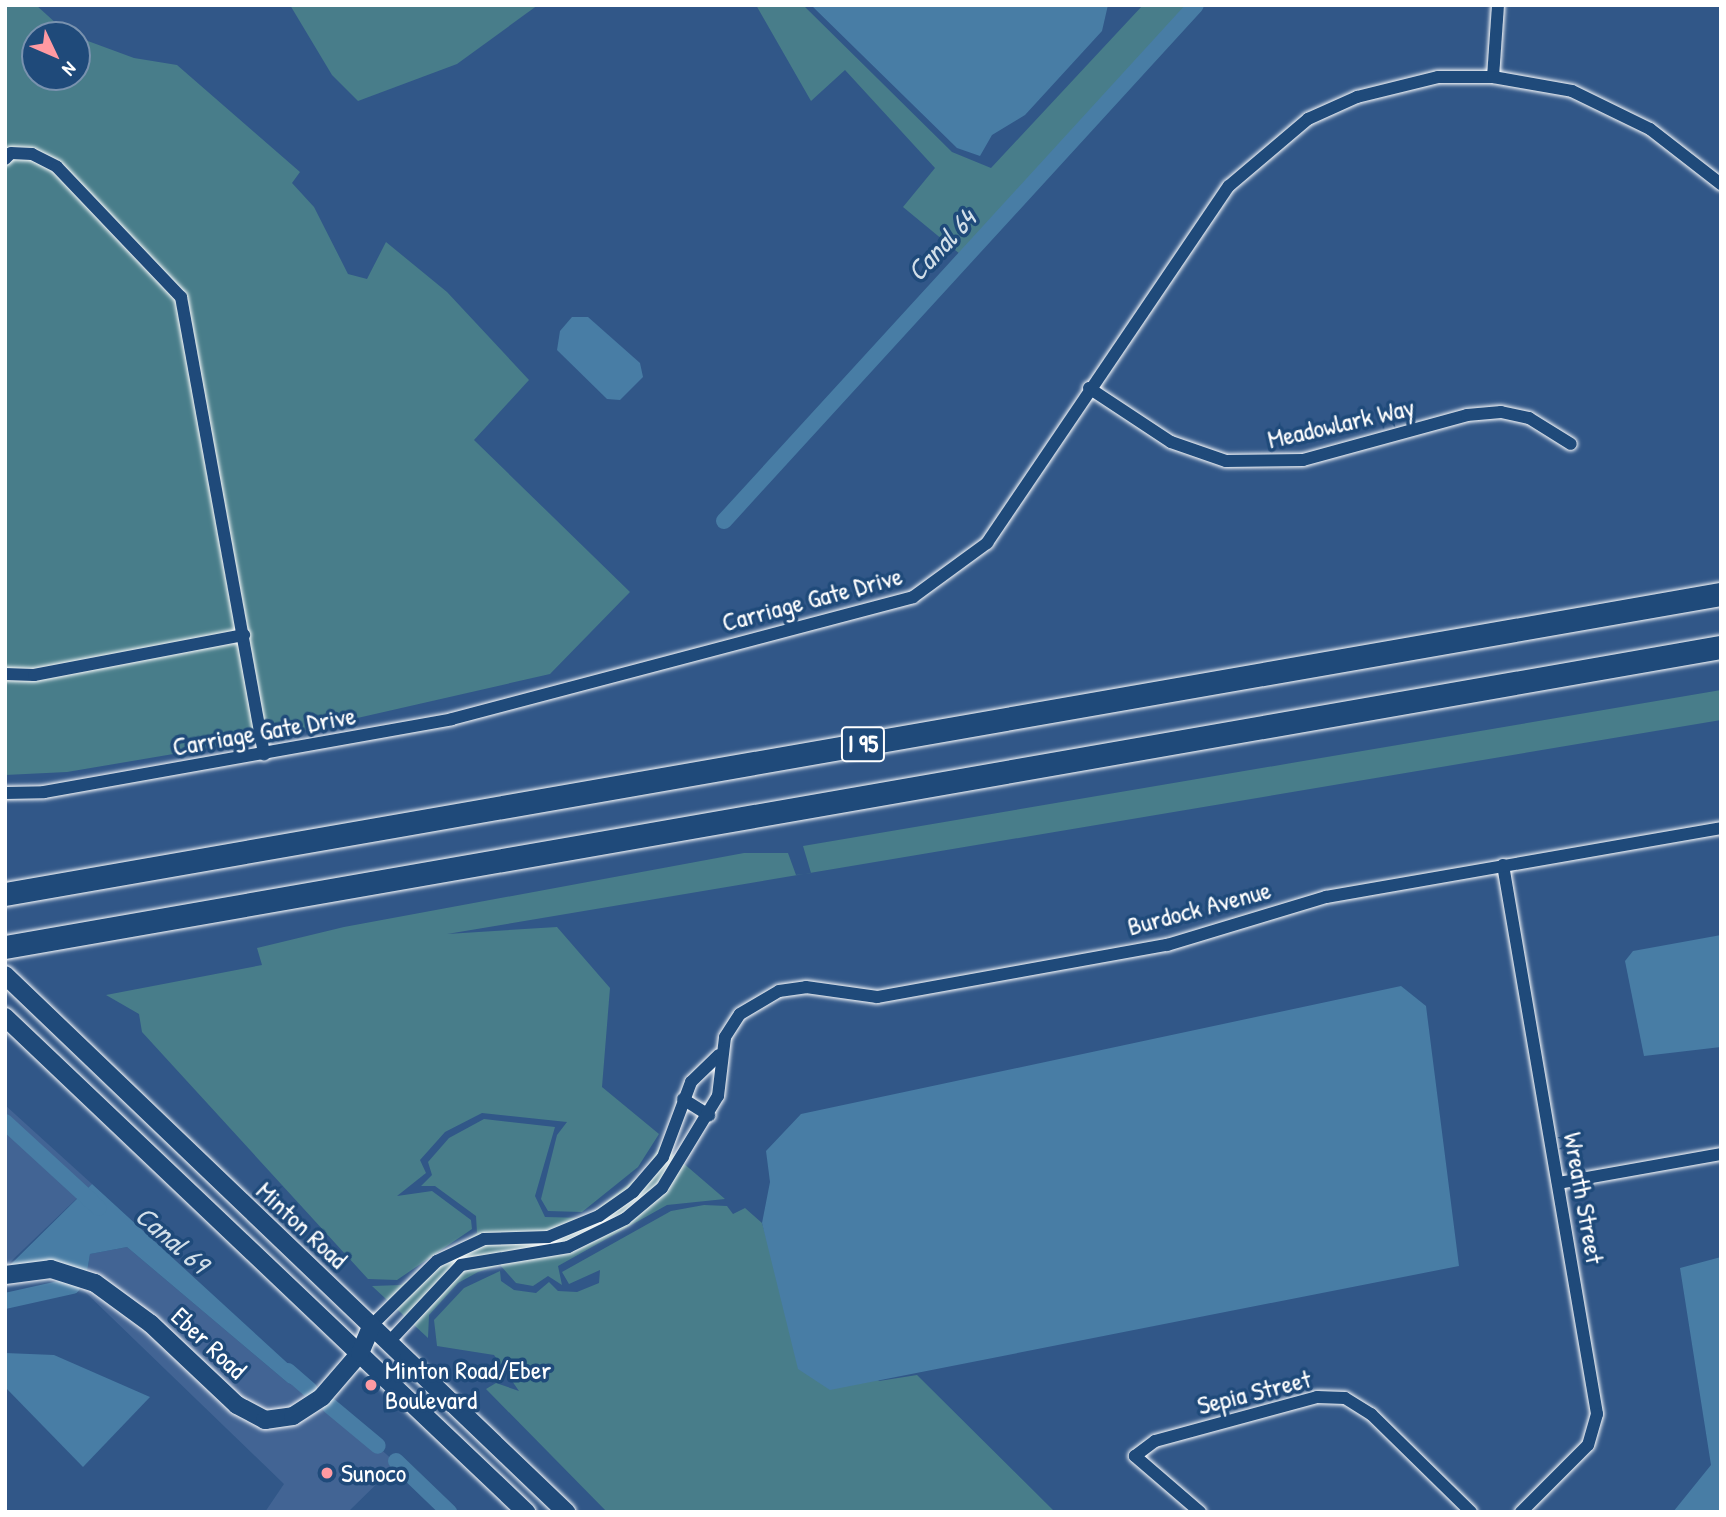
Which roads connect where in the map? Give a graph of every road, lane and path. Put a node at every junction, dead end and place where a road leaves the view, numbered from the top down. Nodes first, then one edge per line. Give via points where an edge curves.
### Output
1 (1498, 5) edge
2 (1493, 77) junction
3 (5, 159) edge
4 (1721, 184) edge
5 (1089, 388) junction
6 (1571, 444) dead end
7 (1721, 594) edge
8 (244, 635) junction
9 (1721, 647) edge
10 (5, 674) edge
11 (264, 755) junction
12 (5, 793) edge
13 (1721, 828) edge
14 (1503, 865) junction
15 (5, 894) edge
16 (5, 947) edge
17 (8, 979) edge
18 (5, 1017) edge
19 (719, 1055) junction
20 (683, 1098) junction
21 (709, 1115) junction
22 (665, 1151) junction
23 (1721, 1154) edge
24 (684, 1157) junction
25 (1558, 1183) junction
26 (616, 1205) junction
27 (625, 1219) junction
28 (509, 1245) junction
29 (5, 1275) edge
30 (372, 1325) junction
31 (389, 1342) junction
32 (360, 1353) junction
33 (526, 1512) edge
34 (566, 1512) edge
35 (1200, 1512) edge
36 (1471, 1512) edge
37 (1521, 1512) edge

1 - 2 street
2 - 4 street, Carriage Gate Drive via 1572,92 1606,105 1650,129
2 - 5 street, Carriage Gate Drive via 1438,77 1357,97 1308,120 1262,152 1198,225
3 - 8 street via 11,153 32,154 57,167 181,297
5 - 6 street, Meadowlark Way via 1171,442 1226,461 1303,460 1466,415 1501,412 1529,418
5 - 11 street, Carriage Gate Drive via 987,543 913,597 452,719
7 - 15 highway, I 95
8 - 10 street via 34,675
8 - 11 street
9 - 16 highway, I 95
11 - 12 street, Carriage Gate Drive via 44,792
13 - 14 street, Burdock Avenue
14 - 19 street, Burdock Avenue via 1326,897 1167,945 891,994 779,991 740,1014
14 - 25 street, Wreath Street
17 - 30 main road, Minton Road
18 - 32 main road, Minton Road
19 - 20 street, Burdock Avenue
19 - 21 street, Burdock Avenue via 718,1096
20 - 21 street
20 - 22 street, Burdock Avenue
21 - 24 street, Burdock Avenue
22 - 24 street
22 - 26 street, Burdock Avenue
23 - 25 street
24 - 27 street, Burdock Avenue via 662,1188
25 - 37 street, Wreath Street via 1597,1414 1588,1445
26 - 27 street
26 - 28 street, Burdock Avenue via 548,1237
27 - 28 street, Burdock Avenue via 568,1247
28 - 30 street, Burdock Avenue via 484,1239 437,1261
28 - 31 street, Burdock Avenue via 461,1265
29 - 32 main road, Eber Road via 51,1269 95,1283 151,1324 237,1405 265,1420 306,1410
30 - 31 main road, Minton Road
30 - 32 main road, Eber Road
31 - 32 main road, Eber Road
31 - 34 main road, Minton Road
32 - 33 main road, Minton Road
35 - 36 street, Sepia Street via 1135,1456 1182,1433 1317,1397 1345,1398 1371,1414

